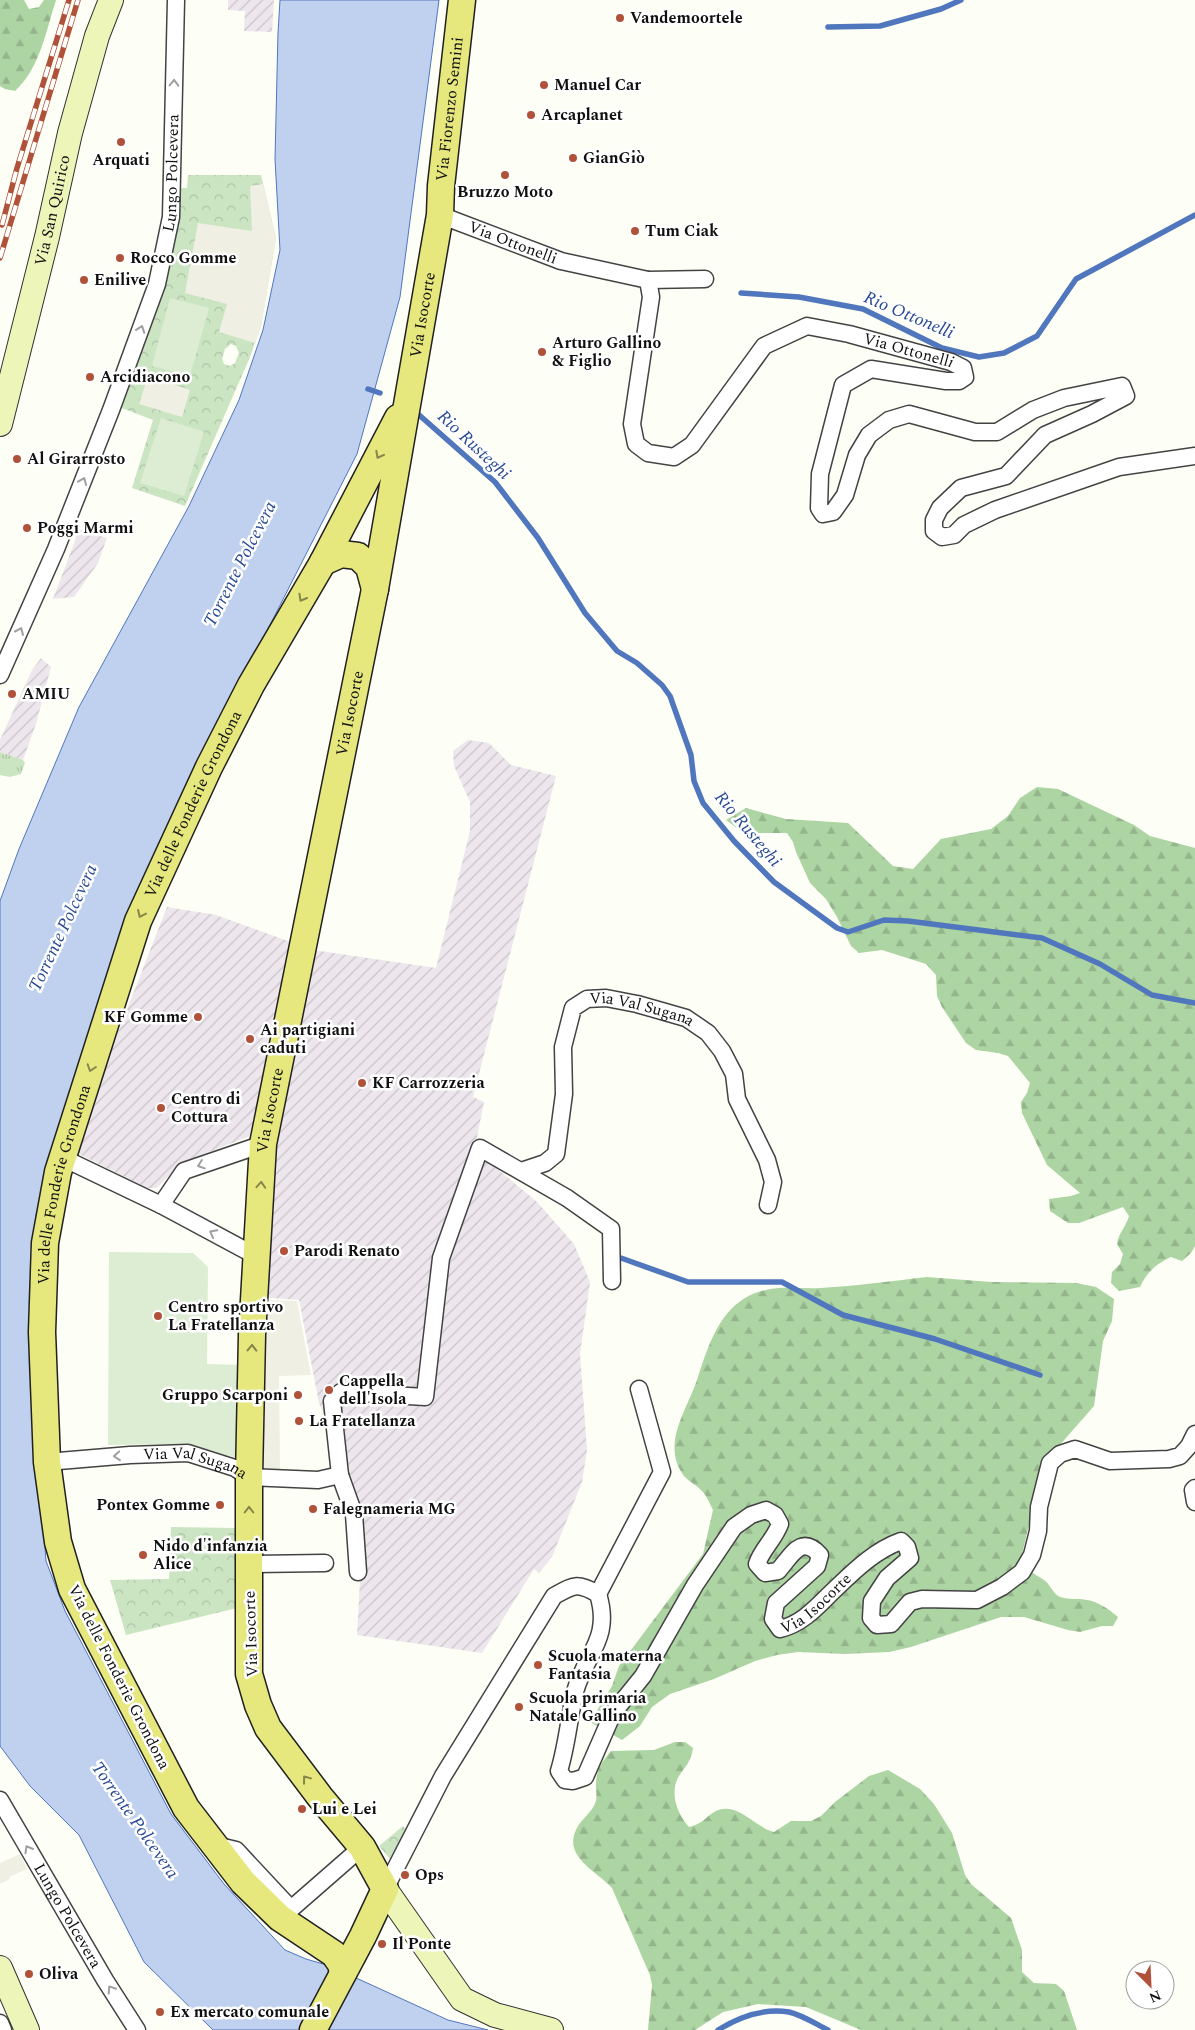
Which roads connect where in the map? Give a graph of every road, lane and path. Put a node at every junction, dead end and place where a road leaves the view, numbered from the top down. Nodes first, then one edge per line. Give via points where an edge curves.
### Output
1 (111, 0) edge
2 (176, 0) edge
3 (464, 2) edge
4 (440, 215) junction
5 (705, 279) dead end
6 (648, 280) junction
7 (410, 396) junction
8 (0, 424) edge
9 (1195, 456) edge
10 (323, 562) junction
11 (375, 589) junction
12 (0, 675) edge
13 (263, 1144) junction
14 (63, 1158) junction
15 (521, 1172) junction
16 (768, 1204) dead end
17 (161, 1205) junction
18 (256, 1256) junction
19 (612, 1281) dead end
20 (640, 1388) dead end
21 (1195, 1434) edge
22 (47, 1462) junction
23 (340, 1475) junction
24 (249, 1477) junction
25 (1195, 1488) edge
26 (1195, 1502) edge
27 (325, 1563) dead end
28 (249, 1564) junction
29 (358, 1572) dead end
30 (598, 1594) junction
31 (0, 1800) edge
32 (215, 1845) junction
33 (362, 1847) junction
34 (385, 1889) junction
35 (339, 1963) junction
36 (0, 1968) edge
37 (0, 2024) edge
38 (3, 2030) edge
39 (27, 2030) edge
40 (137, 2030) edge
41 (313, 2030) edge
42 (551, 2030) edge

1 - 8 main road, Via San Quirico via 97,36 70,133
12 -> 2 street, Lungo Polcevera via 82,484 157,284 171,217
3 - 4 main road, Via Fiorenzo Semini
4 - 6 street, Via Ottonelli via 560,261
4 - 7 main road, Via Isocorte
5 - 6 street
6 - 9 street, Via Ottonelli via 651,297 632,424 636,444 648,452 674,457 692,445 764,346 807,326 849,334 963,368 965,377 959,381 871,369 843,385 820,474 818,508 823,514 833,512 844,495 857,455 869,435 889,420 909,414 975,432 997,432 1033,410 1064,398 1122,386 1126,396 1045,435 1006,476 961,488 940,508 934,520 934,531 942,537 954,534 964,525 994,510 1119,467
7 -> 10 main road, Via delle Fonderie Grondona
7 - 11 main road, Via Isocorte
10 - 11 main road via 341,554 358,556 369,567
10 -> 14 main road, Via delle Fonderie Grondona via 251,685 209,766 138,922
11 - 13 main road, Via Isocorte
13 -> 17 street via 184,1171
18 -> 13 main road, Via Isocorte
14 - 17 street
14 - 22 main road, Via delle Fonderie Grondona via 45,1242 42,1332
15 - 16 street, Via Val Sugana via 545,1163 556,1154 564,1094 563,1047 573,1008 587,999 606,998 686,1018 708,1033 734,1074 737,1100 768,1160 773,1182
15 - 19 street via 566,1198 611,1230
15 - 23 street via 480,1148 441,1258 425,1397 340,1392 332,1401
18 -> 17 street
24 -> 18 main road, Via Isocorte
20 - 30 street via 662,1472
21 - 30 street, Via Isocorte via 1180,1456 1169,1459 1110,1461 1075,1449 1060,1454 1050,1463 1032,1555 1022,1572 977,1600 922,1599 910,1602 891,1624 877,1625 871,1618 872,1601 887,1578 910,1558 901,1541 886,1547 856,1570 808,1616 780,1629 773,1619 776,1603 817,1566 820,1555 809,1545 799,1547 778,1571 765,1573 757,1564 761,1553 776,1536 780,1524 766,1510 751,1515 734,1527 695,1585 643,1676 613,1714 585,1777 565,1780 559,1771 567,1744 575,1690 600,1637 603,1611
24 -> 22 street, Via Val Sugana via 235,1468 188,1453
22 - 32 main road, Via delle Fonderie Grondona via 58,1542 72,1589 186,1808
23 - 24 street, Via Val Sugana via 318,1480
23 - 29 street via 354,1514
28 -> 24 main road, Via Isocorte
25 - 26 street
27 - 28 street
33 -> 28 main road, Via Isocorte via 268,1728 258,1705 249,1674
30 - 34 street via 574,1586 554,1596 444,1776
40 -> 31 street, Lungo Polcevera
32 - 33 street via 236,1850 290,1909
32 - 35 main road, Via delle Fonderie Grondona via 243,1882 280,1918
33 - 34 main road, Via Isocorte
34 - 35 main road via 363,1936
34 - 42 main road via 462,1999 495,2015
35 - 41 main road
36 - 39 main road
37 - 38 street

